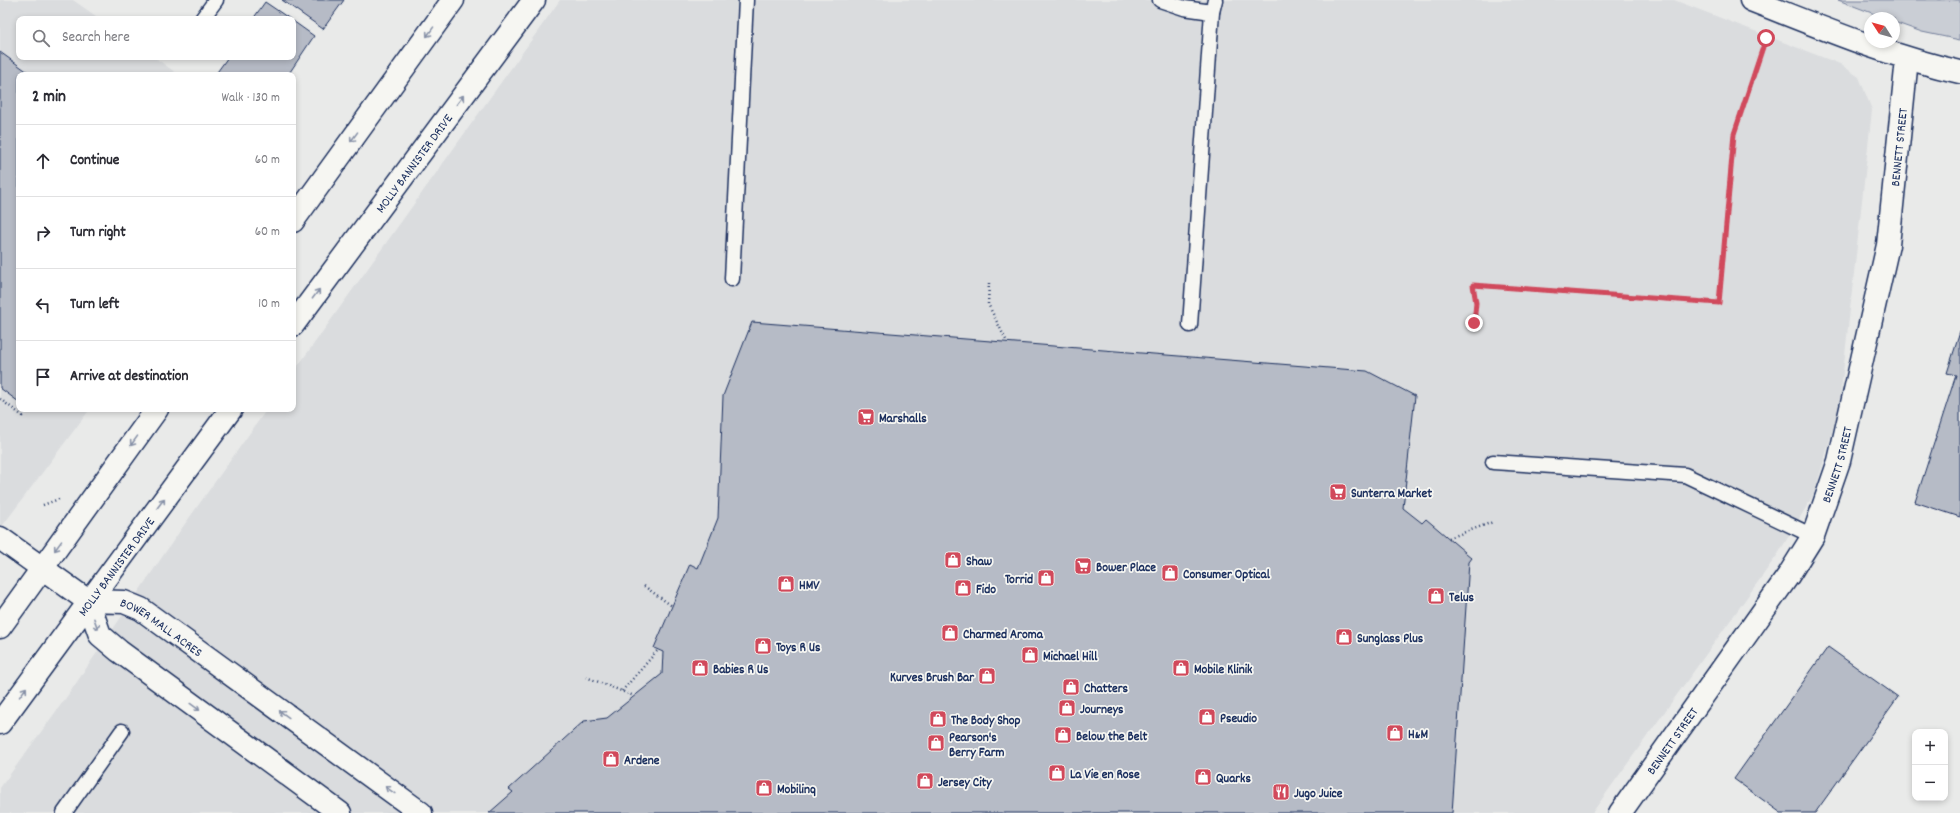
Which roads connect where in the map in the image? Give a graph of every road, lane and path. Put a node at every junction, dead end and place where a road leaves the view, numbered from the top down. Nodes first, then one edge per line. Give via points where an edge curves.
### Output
1 (216, 0) edge
2 (453, 0) edge
3 (534, 0) edge
4 (746, 0) edge
5 (1160, 0) edge
6 (1751, 0) edge
7 (1214, 6) edge
8 (204, 16) edge
9 (1766, 38) dead end
10 (1907, 59) junction
11 (1960, 72) edge
12 (296, 217) edge
13 (732, 279) dead end
14 (989, 283) dead end
15 (296, 321) edge
16 (1474, 323) dead end
17 (1190, 325) dead end
18 (1007, 342) dead end
19 (0, 399) edge
20 (16, 411) edge
21 (17, 412) edge
22 (155, 412) edge
23 (229, 412) edge
24 (24, 417) dead end
25 (1494, 462) dead end
26 (1493, 522) dead end
27 (1813, 536) junction
28 (0, 538) edge
29 (1449, 538) dead end
30 (42, 567) junction
31 (644, 586) dead end
32 (88, 601) junction
33 (672, 606) dead end
34 (0, 627) edge
35 (658, 650) dead end
36 (586, 676) dead end
37 (622, 691) junction
38 (634, 696) dead end
39 (0, 724) edge
40 (122, 731) dead end
41 (64, 813) edge
42 (340, 813) edge
43 (421, 813) edge
44 (1620, 813) edge

1 - 8 lane
2 -> 12 street
15 -> 3 street, MOLLY BANNISTER DRIVE
4 - 13 lane
5 - 7 lane via 1184,8
6 - 10 street
7 - 17 lane
9 - 16 path via 1734,134 1719,303 1473,285 1476,303
10 - 11 street
10 - 27 street, BENNETT STREET via 1888,245 1839,461
14 - 18 path via 988,304
19 - 20 path
21 - 24 path
22 -> 30 street
32 -> 23 street, MOLLY BANNISTER DRIVE
25 - 27 lane via 1685,475
26 - 29 path
27 - 44 street, BENNETT STREET via 1788,576
28 - 30 street
30 - 32 street
30 - 34 street
31 - 33 path
39 -> 32 street, MOLLY BANNISTER DRIVE
32 -> 42 street via 100,635 119,651
43 -> 32 street, BOWER MALL ACRES via 141,609 124,602
35 - 37 path
36 - 37 path
37 - 38 path
40 - 41 lane

